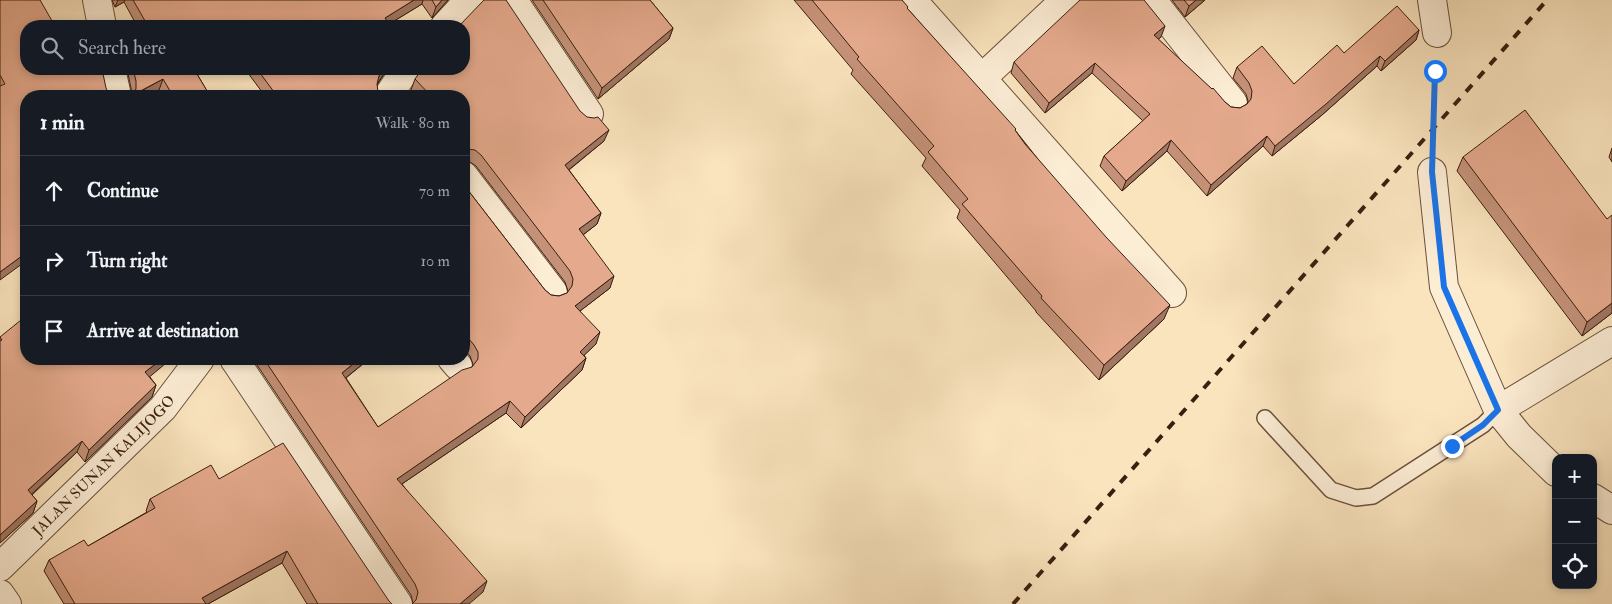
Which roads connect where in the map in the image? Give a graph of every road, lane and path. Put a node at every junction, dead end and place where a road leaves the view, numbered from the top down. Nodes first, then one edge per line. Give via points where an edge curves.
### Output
1 (97, 0) edge
2 (469, 0) edge
3 (513, 0) edge
4 (912, 0) edge
5 (1065, 0) edge
6 (1152, 0) edge
7 (1432, 0) edge
8 (101, 20) edge
9 (451, 20) edge
10 (1437, 33) joint
11 (112, 75) edge
12 (402, 75) edge
13 (982, 78) junction
14 (116, 90) edge
15 (392, 90) edge
16 (1233, 103) dead end
17 (588, 114) dead end
18 (1432, 172) joint
19 (470, 184) edge
20 (553, 292) dead end
21 (1172, 293) dead end
22 (1612, 341) edge
23 (195, 365) edge
24 (238, 365) edge
25 (1498, 410) junction
26 (1266, 418) dead end
27 (1552, 468) edge
28 (1595, 499) edge
29 (1612, 510) edge
30 (0, 567) edge
31 (0, 594) edge
32 (7, 604) edge
33 (398, 604) edge

1 - 8 street
2 - 9 street
3 - 17 street
4 - 13 street
5 - 13 street
6 - 16 street
7 - 10 street
10 - 18 path
11 - 14 street
12 - 15 street
13 - 21 street
18 - 25 street via 1444,287
19 - 20 street
22 - 25 street
23 - 30 street, JALAN SUNAN KALIJOGO via 163,408
24 - 33 street
25 - 26 lane via 1483,425 1373,496 1356,498 1331,490
25 - 27 street
28 - 29 street
31 - 32 street

